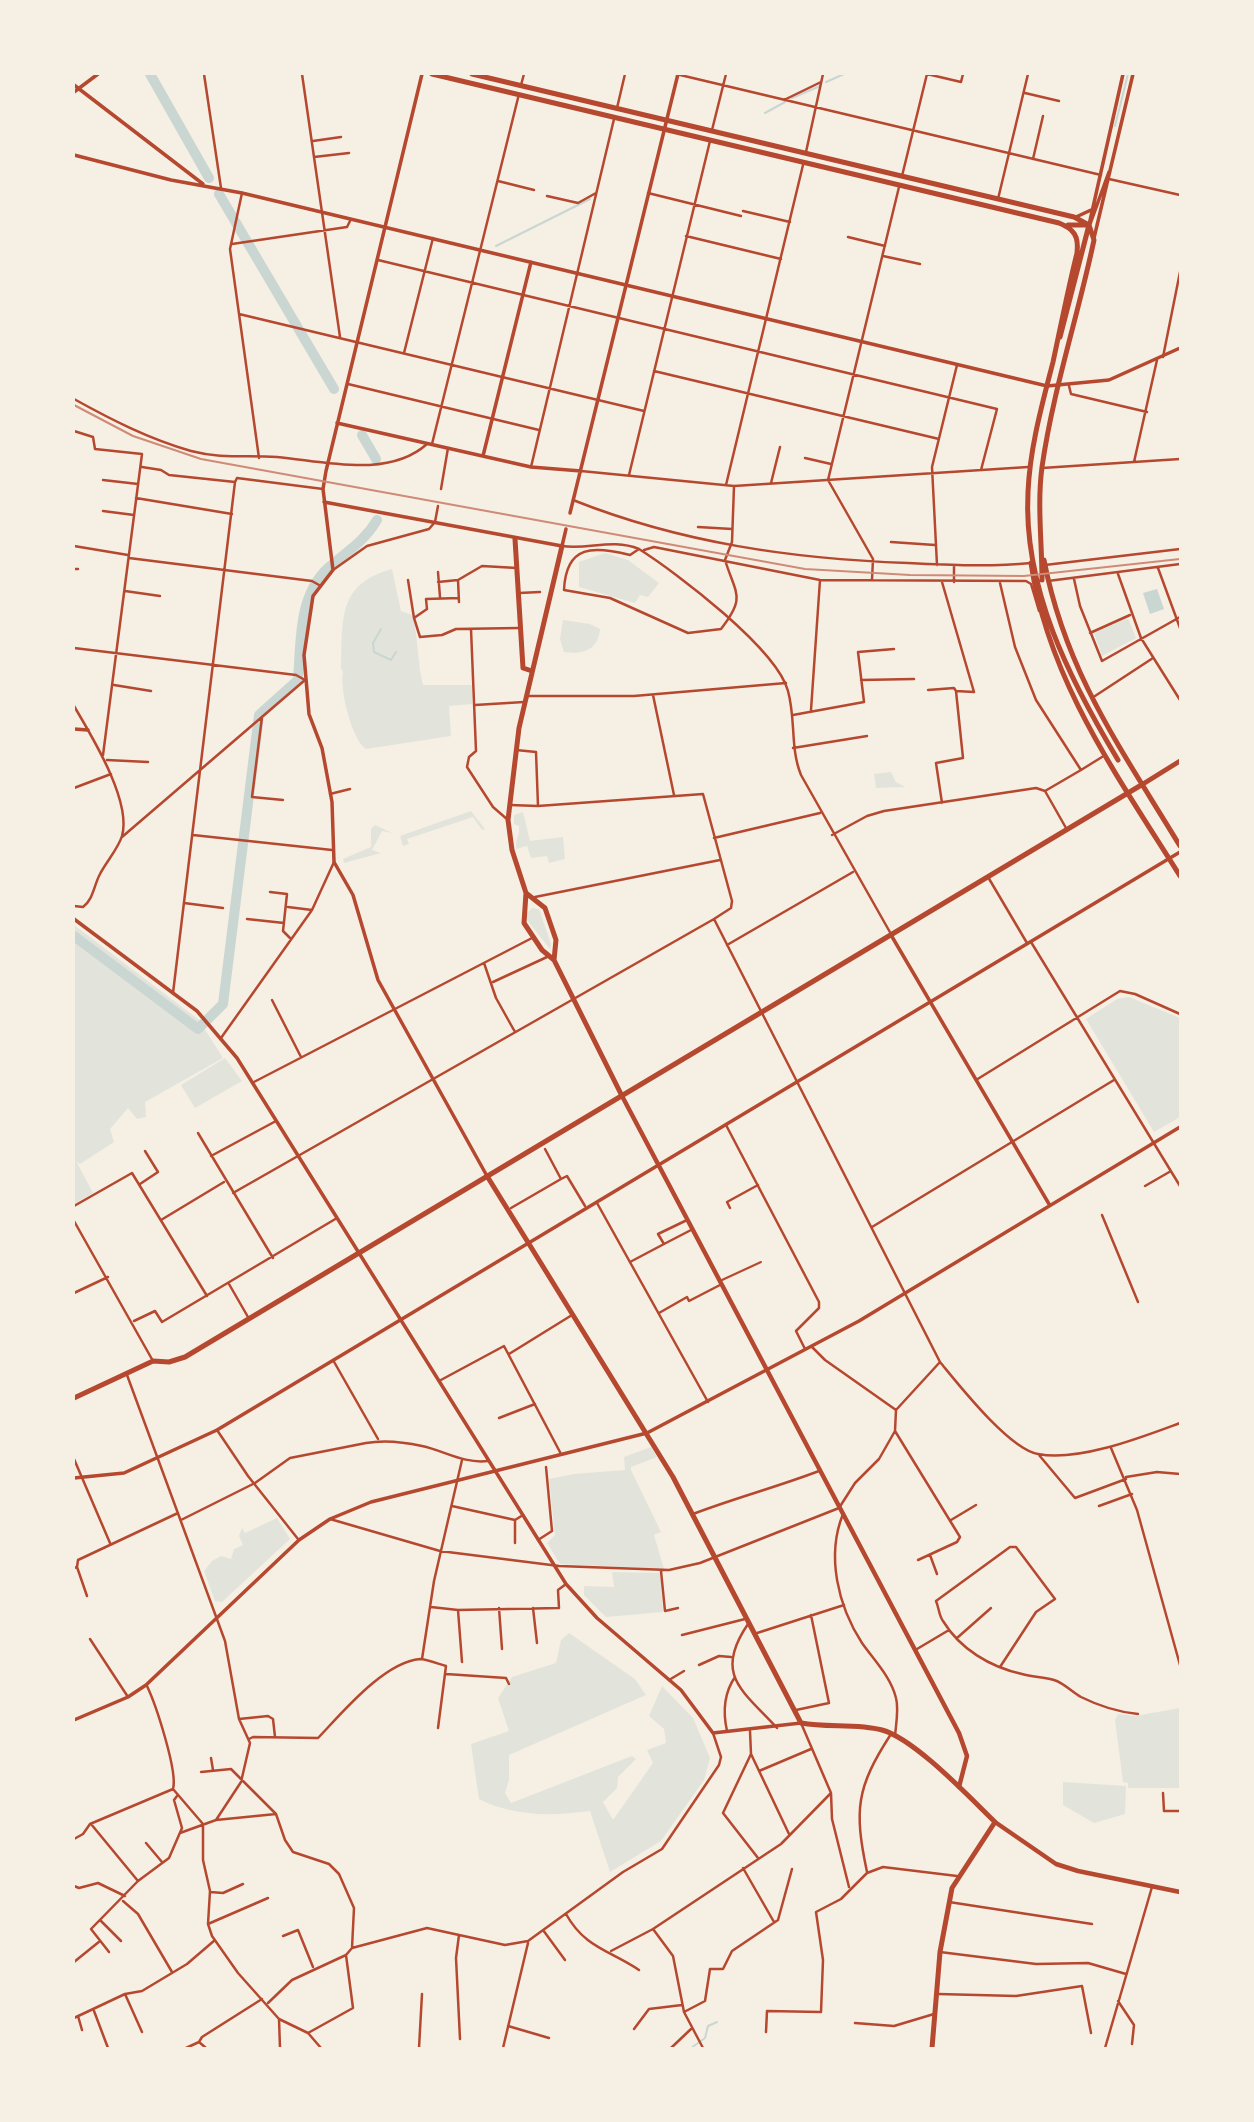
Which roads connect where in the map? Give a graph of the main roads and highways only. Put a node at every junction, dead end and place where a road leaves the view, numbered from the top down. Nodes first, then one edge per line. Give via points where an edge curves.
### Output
1 (432, 74) edge
2 (472, 74) edge
3 (1059, 223) junction
4 (1089, 225) junction
5 (1056, 347) junction
6 (514, 539) road end
7 (562, 546) road end
8 (1042, 547) junction
9 (1031, 550) junction
10 (1042, 590) junction
11 (532, 670) junction
12 (1118, 760) dead end
13 (1181, 761) edge
14 (1143, 784) junction
15 (1128, 792) junction
16 (1181, 849) edge
17 (1181, 876) edge
18 (526, 893) junction
19 (551, 959) junction
20 (622, 1096) junction
21 (487, 1176) junction
22 (74, 1398) edge
23 (959, 1787) junction
24 (995, 1822) junction
25 (1181, 1892) edge
26 (932, 2049) edge

1 - 3 main road
2 - 4 main road via 998,199
3 - 4 main road
3 - 5 main road via 1073,231 1078,245
4 - 5 main road
4 - 8 main road via 1094,240 1042,468
5 - 9 main road via 1030,467
6 - 11 main road via 523,668
7 - 11 main road
8 - 10 main road
8 - 14 main road via 1060,629 1077,670
9 - 10 main road
9 - 15 main road via 1040,614 1064,680
10 - 12 main road via 1066,667
11 - 18 main road via 508,820
13 - 14 main road
14 - 15 main road
14 - 16 main road
15 - 17 main road
15 - 20 main road
18 - 19 main road via 523,918 532,938
18 - 19 main road via 545,908 557,949
19 - 20 main road
20 - 21 main road
20 - 23 main road via 967,1751
21 - 22 main road via 185,1357 153,1361
21 - 23 main road via 647,1433 801,1723 877,1729 893,1735
23 - 24 main road
24 - 25 main road via 1056,1864
24 - 26 main road via 957,1876 949,1902

